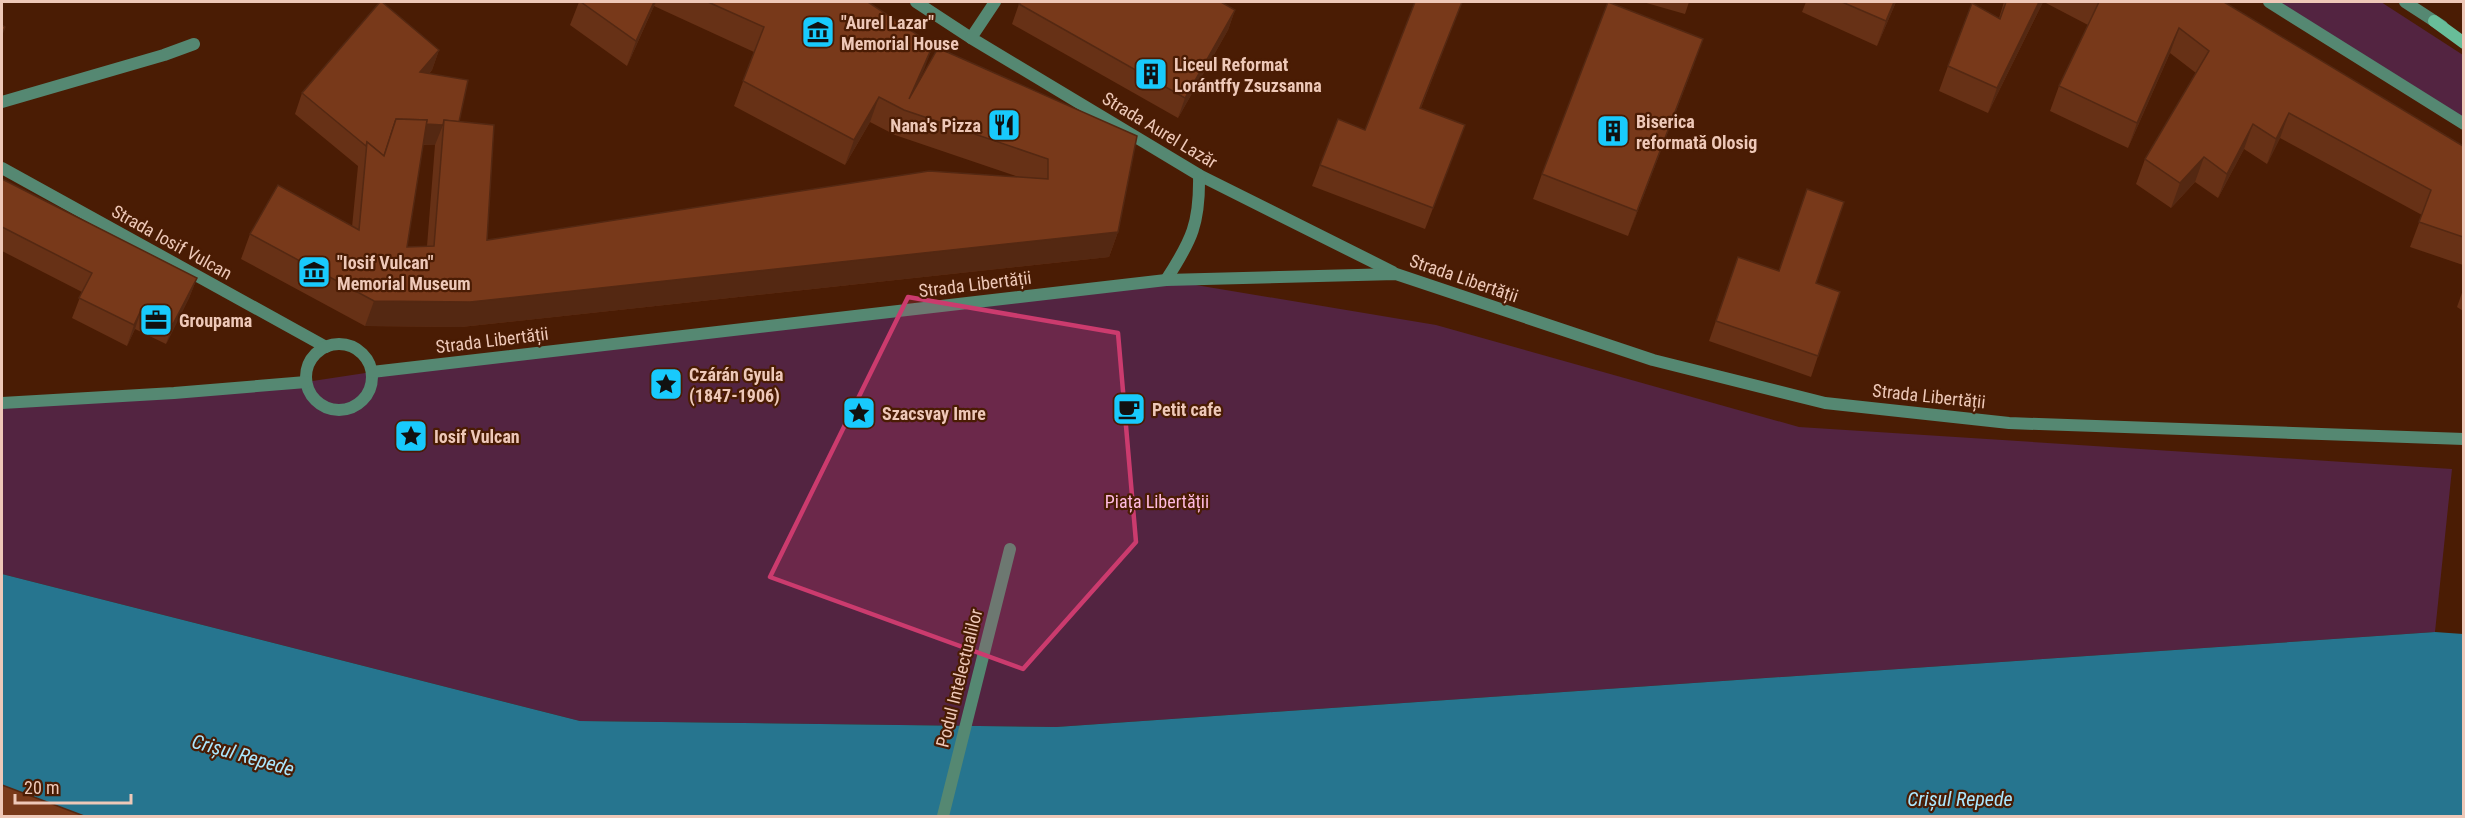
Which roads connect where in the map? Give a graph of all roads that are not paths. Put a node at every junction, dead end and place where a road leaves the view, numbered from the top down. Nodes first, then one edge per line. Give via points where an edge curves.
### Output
1 (916, 2) edge
2 (995, 2) edge
3 (2269, 2) edge
4 (2406, 2) edge
5 (971, 38) junction
6 (2463, 41) edge
7 (194, 44) dead end
8 (2, 102) edge
9 (2463, 124) edge
10 (2, 168) edge
11 (1200, 175) junction
12 (1396, 274) junction
13 (1166, 280) junction
14 (326, 347) junction
15 (372, 372) junction
16 (306, 382) junction
17 (2, 403) edge
18 (2463, 439) edge
19 (1010, 549) dead end
20 (943, 816) edge

1 - 5 street, Strada Aurel Lazăr
2 - 5 street
3 - 9 street
4 - 6 street
5 - 11 street, Strada Aurel Lazăr
7 - 8 street
10 - 14 street, Strada Iosif Vulcan
11 - 12 street, Strada Aurel Lazăr
11 - 13 street via 1195,228
12 - 13 street, Strada Libertății
12 - 18 street, Strada Libertății via 1653,360 1825,403 2009,423
13 - 15 street, Strada Libertății
14 - 15 street via 351,346 361,352
14 - 16 street via 312,358
15 - 16 street via 368,394 350,409 339,411 319,404
16 - 17 street
19 - 20 street, Podul Intelectualilor

